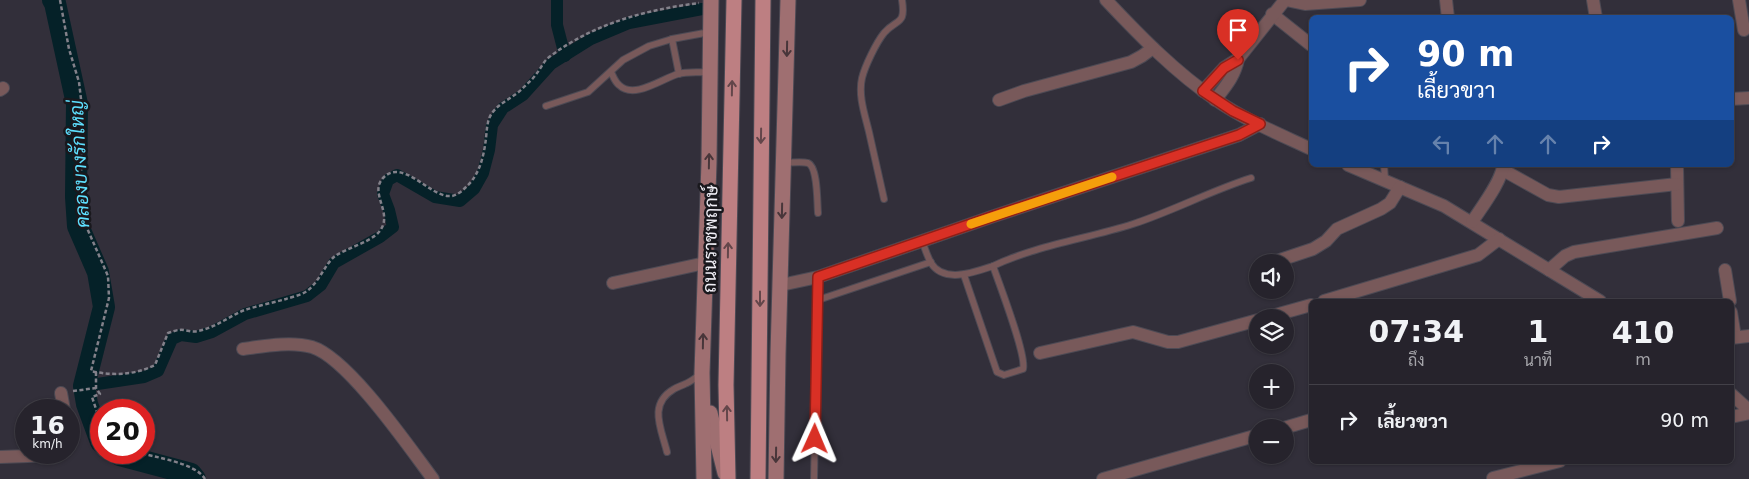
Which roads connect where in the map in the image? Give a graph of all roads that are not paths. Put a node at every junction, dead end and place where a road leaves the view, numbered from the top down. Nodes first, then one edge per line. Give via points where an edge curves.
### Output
1 (734, 0) edge
2 (763, 0) edge
3 (788, 0) edge
4 (902, 0) edge
5 (1106, 0) edge
6 (1286, 0) edge
7 (1360, 0) edge
8 (1446, 0) edge
9 (1593, 0) edge
10 (1739, 0) edge
11 (711, 1) edge
12 (1272, 14) junction
13 (1448, 15) edge
14 (1596, 15) edge
15 (1741, 31) edge
16 (711, 32) junction
17 (672, 39) junction
18 (1309, 43) edge
19 (1153, 48) junction
20 (1238, 60) junction
21 (611, 72) junction
22 (710, 72) junction
23 (679, 74) junction
24 (1203, 91) junction
25 (1749, 98) edge
26 (1734, 99) edge
27 (999, 100) dead end
28 (1216, 100) junction
29 (546, 106) dead end
30 (1260, 124) junction
31 (1309, 148) edge
32 (783, 163) junction
33 (1353, 167) edge
34 (1384, 167) edge
35 (1676, 167) edge
36 (1503, 168) edge
37 (1251, 178) dead end
38 (1385, 181) junction
39 (1677, 184) junction
40 (1400, 187) junction
41 (884, 199) dead end
42 (818, 213) dead end
43 (1472, 222) junction
44 (1678, 222) dead end
45 (1717, 228) dead end
46 (1499, 239) junction
47 (922, 241) junction
48 (1294, 255) edge
49 (931, 262) junction
50 (705, 263) junction
51 (993, 266) junction
52 (1549, 270) junction
53 (1725, 270) dead end
54 (964, 275) junction
55 (818, 277) junction
56 (613, 284) dead end
57 (781, 285) junction
58 (1331, 299) edge
59 (1597, 299) edge
60 (1730, 299) edge
61 (818, 300) junction
62 (1309, 306) edge
63 (1294, 310) edge
64 (1249, 322) edge
65 (1749, 336) edge
66 (1734, 338) edge
67 (243, 349) dead end
68 (778, 354) junction
69 (1040, 354) dead end
70 (702, 373) junction
71 (704, 390) junction
72 (65, 393) road end
73 (1734, 397) edge
74 (65, 399) edge
75 (1749, 411) edge
76 (1734, 417) edge
77 (1309, 421) edge
78 (1294, 425) edge
79 (759, 429) junction
80 (1249, 438) edge
81 (667, 452) dead end
82 (15, 456) edge
83 (0, 457) edge
84 (1548, 464) edge
85 (1493, 478) edge
86 (433, 479) edge
87 (704, 479) edge
88 (727, 479) edge
89 (758, 479) edge
90 (776, 479) edge
91 (814, 479) edge
92 (1103, 479) edge

88 -> 1 main road, ถนนราชพฤกษ์
2 -> 79 main road
3 -> 32 main road
4 - 41 lane via 901,20 880,39 862,85
5 - 19 street
6 - 7 street via 1305,4
6 - 12 street
8 - 13 street
9 - 14 street
10 - 15 street
11 - 16 main road, ถนนราชพฤกษ์
12 - 18 street
12 - 20 street
16 - 17 lane
16 - 22 main road, ถนนราชพฤกษ์
17 - 21 lane via 634,53
17 - 23 lane
19 - 24 street
19 - 27 street via 1130,62
20 - 24 street via 1224,68
20 - 28 street via 1233,77
21 - 23 lane via 624,89 634,90
21 - 29 lane via 588,92
22 - 23 lane
50 -> 22 main road, ถนนราชพฤกษ์
24 - 28 street
25 - 26 street
28 - 30 street
30 - 31 street
30 - 47 street via 1239,135
32 - 42 lane via 811,165 816,181
32 -> 57 main road
33 - 38 street
34 - 38 lane
35 - 39 street
36 - 39 street via 1548,195
36 - 43 street
37 - 51 lane via 1130,225 1024,253
38 - 40 street
39 - 44 street
40 - 43 street
40 - 48 street via 1390,203 1381,209 1337,229 1313,249
43 - 46 street
45 - 52 street via 1574,252
46 - 52 street
46 - 58 street via 1478,255
47 - 49 lane
47 - 55 street
49 - 54 lane via 944,273
49 - 61 lane
50 - 56 street
70 -> 50 main road, ถนนราชพฤกษ์
51 - 54 lane
51 - 54 lane via 1021,351 1024,364 1019,371 1004,375 997,372
52 - 59 street
53 - 60 street
55 - 57 street
55 - 61 lane
57 - 68 main road
61 - 91 lane
62 - 63 street
64 - 69 street via 1178,342 1133,332
65 - 66 street
67 - 86 street via 295,345 312,347 326,354 354,380
68 - 79 main road
68 -> 90 main road
70 - 71 main road, ถนนราชพฤกษ์
70 - 81 lane via 662,398 658,416
71 - 87 main road
71 - 88 main road
72 - 74 street
73 - 75 street
75 - 76 street
77 - 78 street
79 - 89 main road
80 - 92 street
82 - 83 street
84 - 85 street

